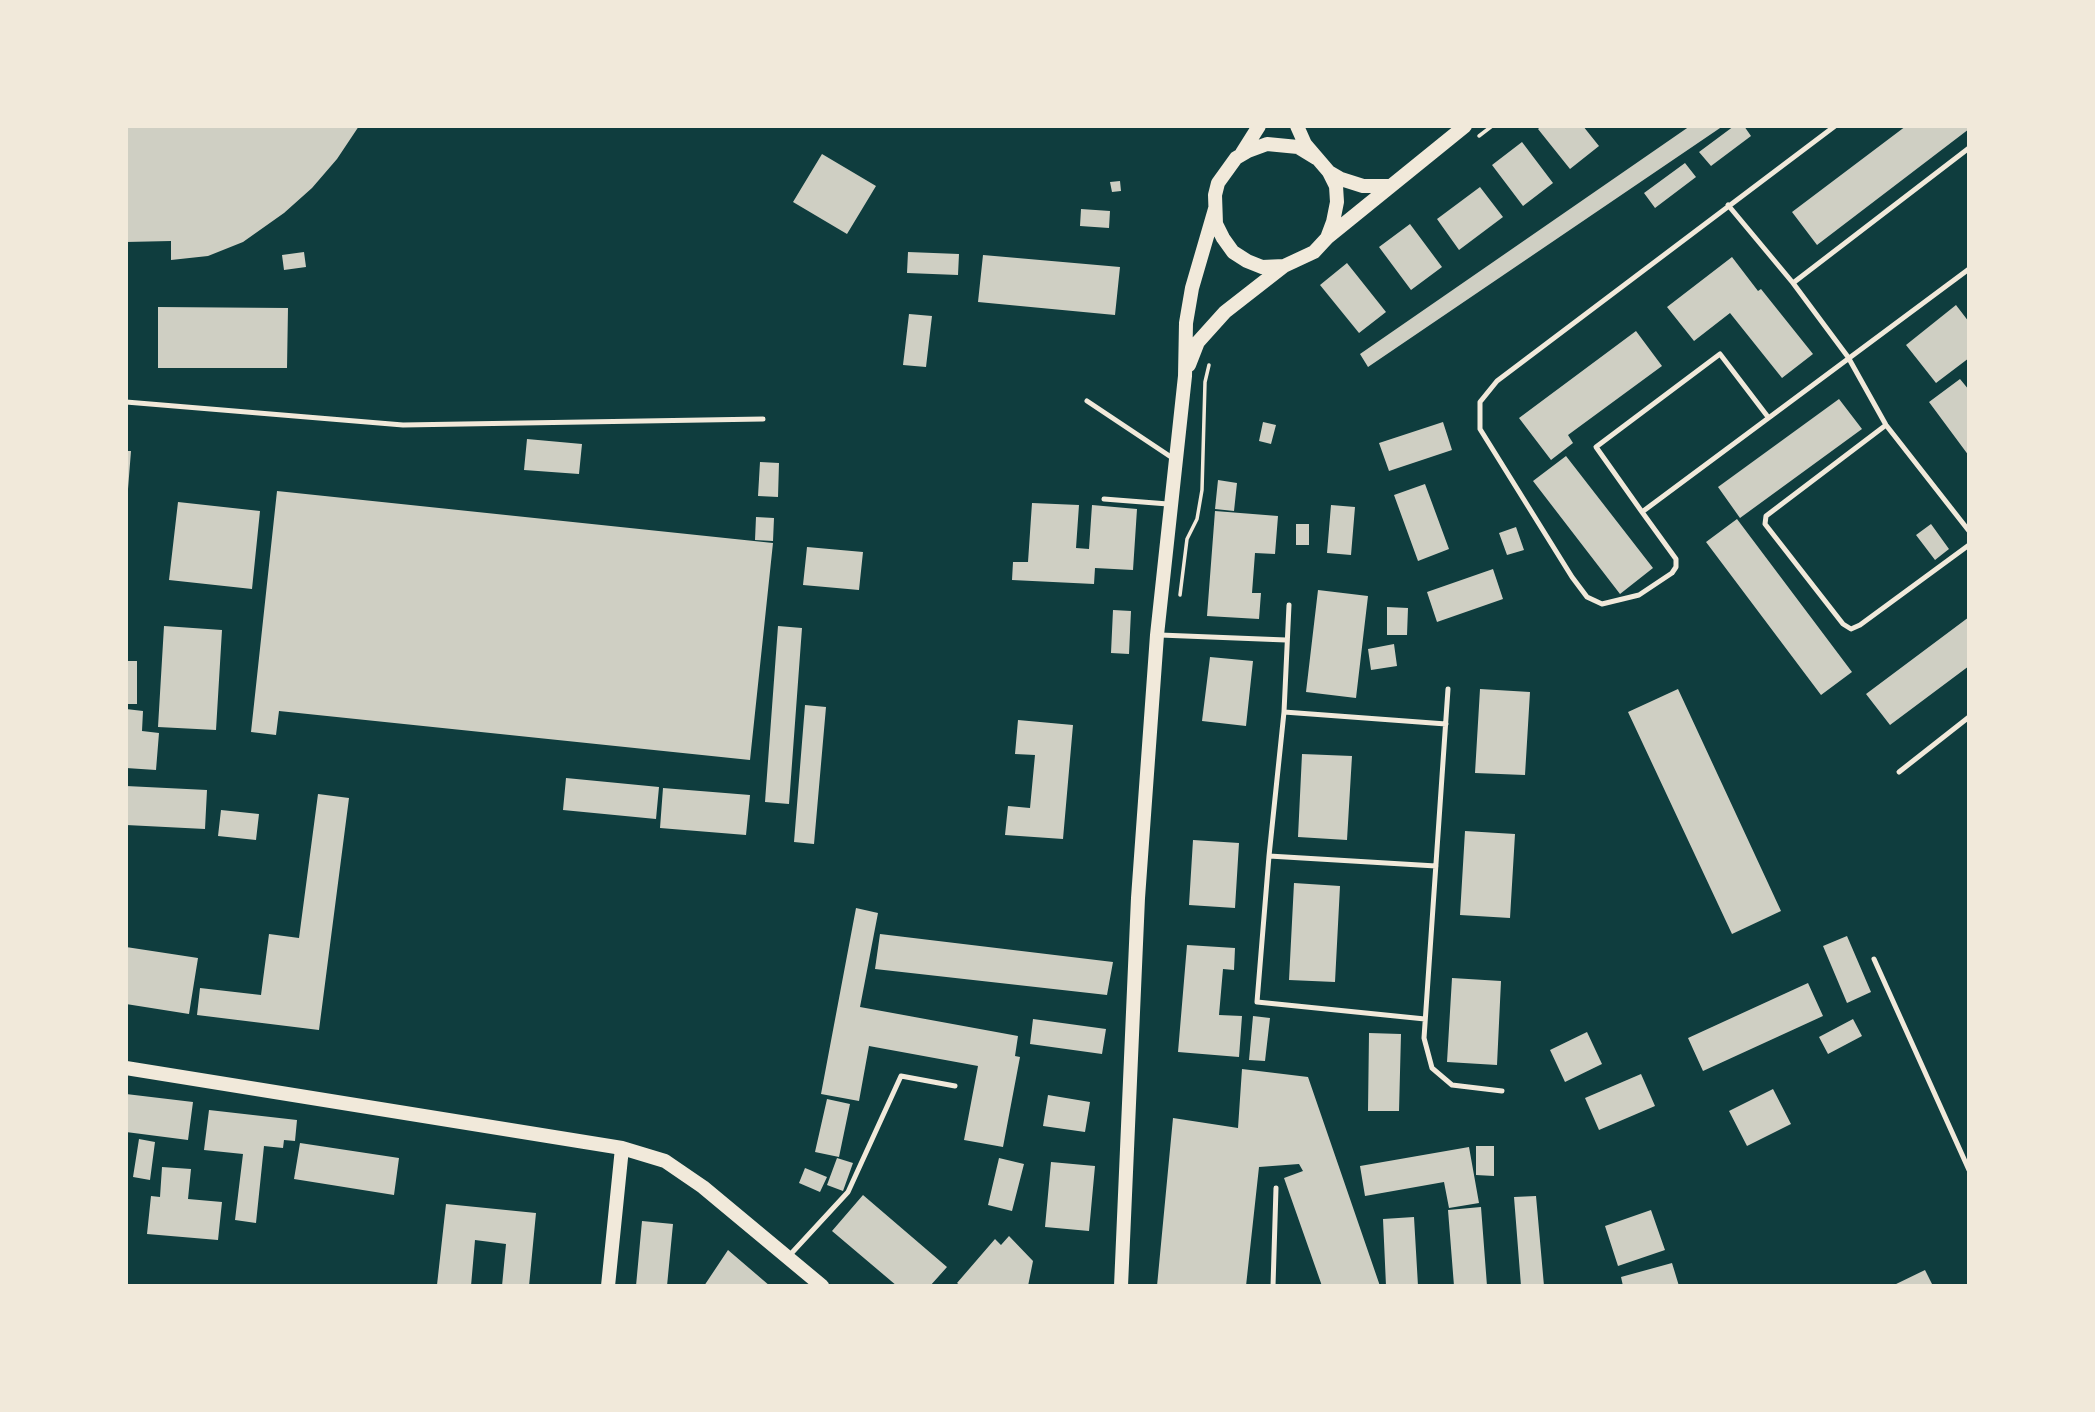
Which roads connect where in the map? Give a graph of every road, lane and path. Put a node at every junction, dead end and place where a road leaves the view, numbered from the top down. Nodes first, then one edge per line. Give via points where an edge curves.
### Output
1 (1259, 126) edge
2 (1297, 126) edge
3 (1465, 126) edge
4 (1492, 126) edge
5 (1835, 126) edge
6 (1475, 140) dead end
7 (1969, 148) edge
8 (1241, 154) junction
9 (1316, 158) junction
10 (1329, 172) junction
11 (1391, 186) junction
12 (1728, 205) junction
13 (1215, 209) junction
14 (1327, 238) junction
15 (1284, 266) junction
16 (1969, 269) edge
17 (1793, 283) junction
18 (1211, 356) dead end
19 (1847, 358) junction
20 (1185, 376) junction
21 (1087, 401) dead end
22 (126, 402) edge
23 (1768, 418) junction
24 (763, 419) dead end
25 (1886, 425) junction
26 (1177, 461) junction
27 (1104, 499) dead end
28 (1171, 504) junction
29 (1642, 512) junction
30 (1969, 531) edge
31 (1969, 545) edge
32 (1181, 594) dead end
33 (1289, 605) dead end
34 (1157, 635) junction
35 (1286, 640) junction
36 (1448, 689) dead end
37 (1284, 712) junction
38 (1969, 717) edge
39 (1446, 724) junction
40 (1899, 772) dead end
41 (1269, 856) junction
42 (1436, 866) junction
43 (1874, 959) dead end
44 (1425, 1019) junction
45 (126, 1068) edge
46 (955, 1086) dead end
47 (1502, 1091) dead end
48 (622, 1148) junction
49 (1969, 1170) edge
50 (1276, 1188) dead end
51 (788, 1257) junction
52 (608, 1286) edge
53 (822, 1286) edge
54 (1121, 1286) edge
55 (1273, 1286) edge

1 - 8 main road
2 - 9 main road
3 - 11 main road
4 - 6 path
5 - 12 lane
7 - 17 lane
8 - 9 main road via 1281,144 1298,147
8 - 13 main road via 1218,183
9 - 10 main road
10 - 11 main road via 1363,186
10 - 14 main road via 1337,202
11 - 14 main road
12 - 17 lane
12 - 29 lane via 1497,381 1480,401 1480,429 1587,597 1602,604 1639,595 1676,567 1676,559
13 - 15 main road via 1216,224 1233,252 1262,267
13 - 20 main road via 1192,288
14 - 15 main road via 1314,252
15 - 20 main road via 1225,312 1198,342
16 - 19 lane
17 - 19 lane
18 - 32 path via 1205,382 1202,489 1197,519 1187,539
19 - 23 lane
19 - 25 lane
20 - 26 main road
21 - 26 lane
22 - 24 lane via 403,425
23 - 29 lane
23 - 29 lane via 1720,354 1596,447
25 - 30 lane
25 - 31 lane via 1766,516 1766,524 1851,629
26 - 28 main road
27 - 28 lane
28 - 34 main road
33 - 35 lane
34 - 35 lane
34 - 54 main road via 1138,898
35 - 37 lane
36 - 39 lane
37 - 39 lane
37 - 41 lane
38 - 40 lane
39 - 42 lane
41 - 42 lane
41 - 44 lane via 1257,1002
42 - 44 lane
43 - 49 lane
44 - 47 lane via 1424,1038 1432,1068 1452,1085
45 - 48 main road
46 - 51 lane via 901,1076 848,1192
48 - 51 main road via 665,1161
48 - 52 main road
50 - 55 lane
51 - 53 main road

